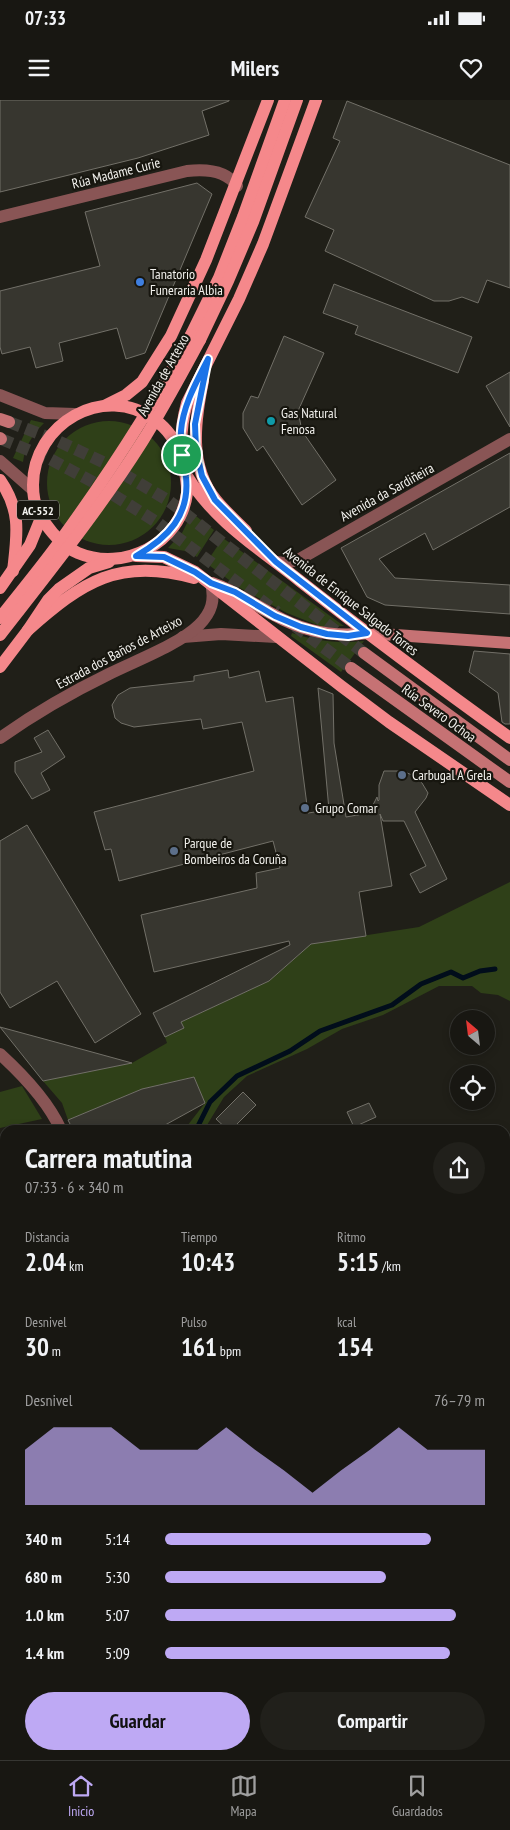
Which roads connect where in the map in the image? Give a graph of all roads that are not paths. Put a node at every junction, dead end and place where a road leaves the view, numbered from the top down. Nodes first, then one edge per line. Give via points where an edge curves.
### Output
1 (268, 100) edge
2 (285, 100) edge
3 (297, 100) edge
4 (316, 100) edge
5 (237, 186) junction
6 (0, 217) edge
7 (195, 338) junction
8 (208, 359) junction
9 (0, 395) edge
10 (105, 406) junction
11 (75, 414) junction
12 (510, 439) edge
13 (182, 455) junction
14 (0, 461) edge
15 (186, 474) junction
16 (0, 480) edge
17 (33, 490) junction
18 (41, 518) junction
19 (136, 556) junction
20 (117, 560) junction
21 (276, 562) junction
22 (13, 571) junction
23 (211, 583) junction
24 (0, 588) edge
25 (0, 618) edge
26 (28, 630) junction
27 (367, 633) junction
28 (0, 635) edge
29 (276, 637) junction
30 (183, 638) junction
31 (510, 642) edge
32 (364, 653) tunnel mouth
33 (0, 667) edge
34 (351, 668) tunnel mouth
35 (6, 729) edge
36 (0, 738) edge
37 (510, 738) edge
38 (510, 760) edge
39 (510, 782) edge
40 (510, 805) edge
41 (0, 1054) edge
42 (58, 1125) edge

1 - 5 main road, Avenida de Arteixo
2 - 7 main road, Avenida de Arteixo
3 - 7 main road, Avenida de Arteixo via 228,281
4 - 8 main road via 263,244
5 - 6 street, Rúa Madame Curie via 218,173 200,170
5 - 10 main road, Avenida de Arteixo via 171,336 142,382
7 - 25 main road, Avenida de Arteixo / AC-552, bridge via 63,538
7 - 28 main road, Avenida de Arteixo, bridge via 172,392 141,444 71,544
8 - 13 main road via 182,419
8 - 21 main road via 195,424 202,476 215,500
9 - 11 street via 45,413
10 - 11 main road, AC-552
10 - 13 main road, AC-552 via 125,407 154,419 174,439
11 - 17 main road, AC-552 via 52,433 43,446 33,475
12 - 21 street, Avenida da Sardiñeira via 298,560
13 - 15 main road, AC-552
14 - 17 street
15 - 19 main road, AC-552 via 185,502 174,525 166,536
15 - 21 main road, Avenida de Enrique Salgado Torres via 197,493 228,525
16 - 22 main road via 15,508 17,532
17 - 18 main road, AC-552
18 - 20 main road, AC-552 via 66,547 93,558
18 - 22 main road, AC-552 via 30,545
19 - 20 main road, AC-552
19 - 23 main road via 164,557
20 - 26 main road, AC-552 via 89,568 60,589 48,600
21 - 27 main road, Avenida de Enrique Salgado Torres
22 - 24 main road, AC-552
23 - 26 main road via 165,571 133,571 105,576 68,596
23 - 27 main road via 301,627 348,636
23 - 29 main road
23 - 30 street, Estrada dos Baños de Arteixo via 213,602 208,614
26 - 33 main road, AC-552
27 - 31 main road
27 - 37 main road, Avenida de Enrique Salgado Torres
29 - 30 street via 221,634
29 - 40 main road via 390,722
30 - 35 street, Estrada dos Baños de Arteixo
32 - 38 main road, Rúa Severo Ochoa
34 - 39 main road, Rúa Severo Ochoa
35 - 36 street, Estrada dos Baños de Arteixo
41 - 42 street via 22,1075

